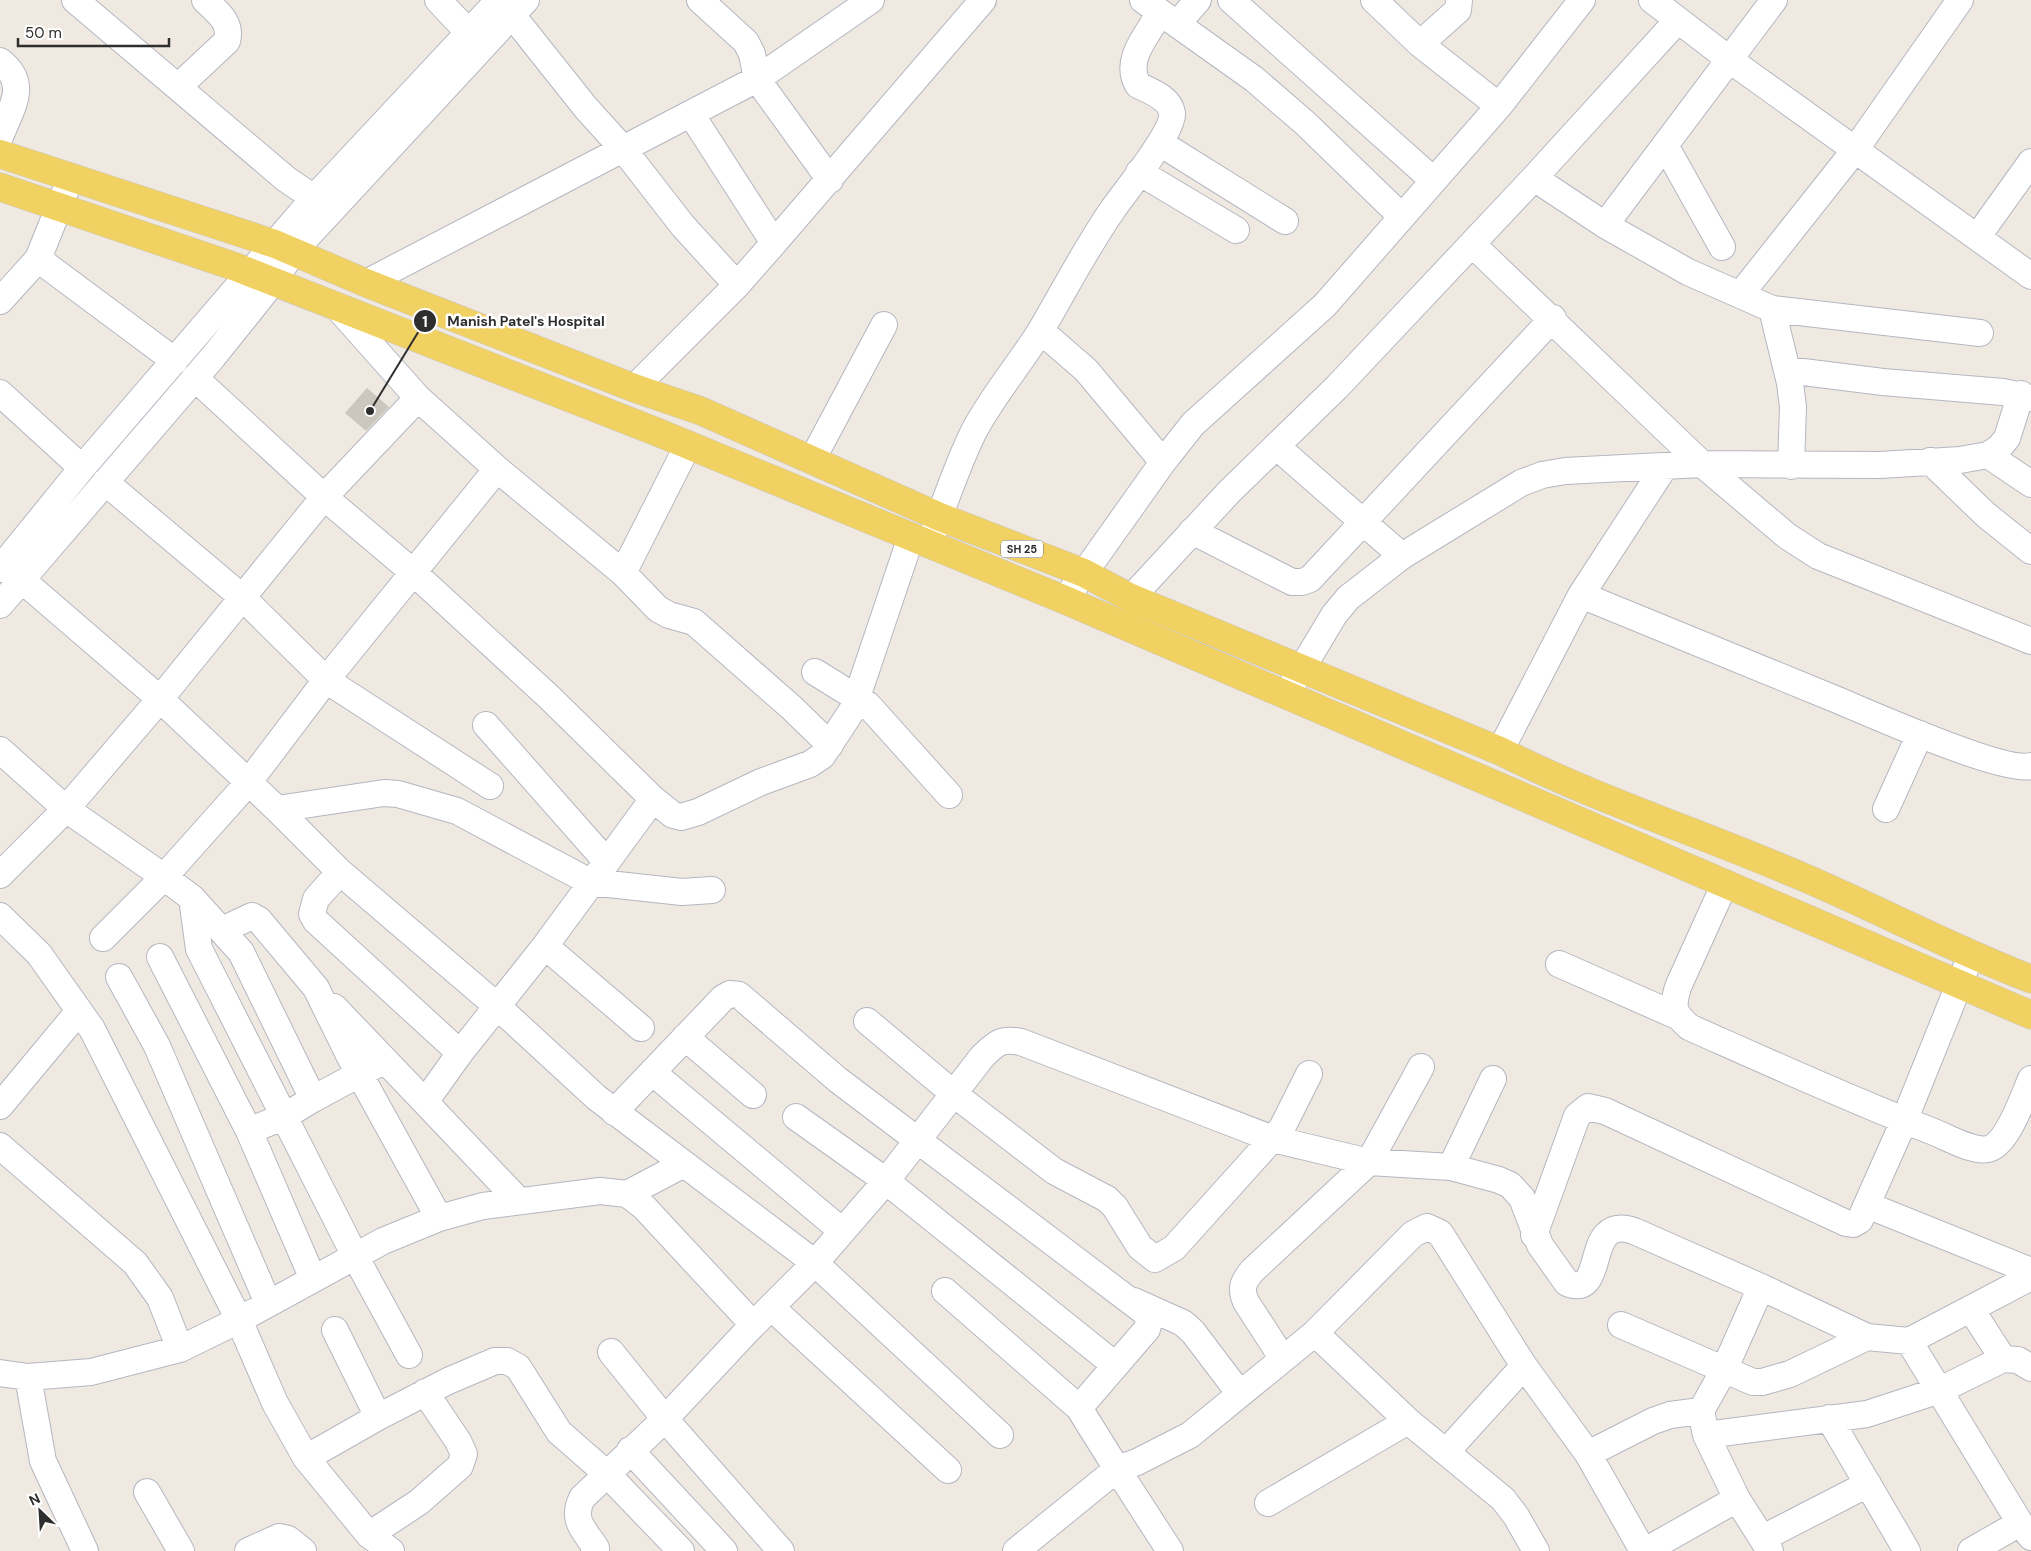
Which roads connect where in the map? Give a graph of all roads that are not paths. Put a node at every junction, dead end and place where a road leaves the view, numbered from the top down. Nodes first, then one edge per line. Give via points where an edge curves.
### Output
1 (75, 0) edge
2 (204, 0) edge
3 (438, 0) edge
4 (700, 0) edge
5 (871, 0) edge
6 (983, 0) edge
7 (1198, 0) edge
8 (1231, 0) edge
9 (1374, 0) edge
10 (1459, 0) edge
11 (1582, 0) edge
12 (1652, 0) edge
13 (1774, 0) edge
14 (1960, 0) edge
15 (512, 5) edge
16 (1160, 12) edge
17 (1677, 21) junction
18 (468, 32) junction
19 (1420, 44) junction
20 (1730, 60) junction
21 (0, 61) edge
22 (757, 78) junction
23 (178, 87) junction
24 (1499, 106) junction
25 (691, 114) junction
26 (0, 137) edge
27 (1160, 143) junction
28 (1665, 145) junction
29 (624, 150) junction
30 (1855, 150) junction
31 (0, 154) edge
32 (2031, 162) edge
33 (1139, 172) junction
34 (71, 177) junction
35 (1534, 178) junction
36 (830, 180) junction
37 (1433, 180) junction
38 (0, 187) edge
39 (314, 198) junction
40 (59, 207) junction
41 (1401, 216) junction
42 (1285, 221) dead end
43 (1605, 225) junction
44 (1236, 230) dead end
45 (1978, 236) junction
46 (774, 243) junction
47 (1472, 244) junction
48 (1722, 247) dead end
49 (284, 248) junction
50 (38, 259) junction
51 (2031, 276) edge
52 (261, 277) junction
53 (366, 283) junction
54 (737, 285) junction
55 (1740, 295) junction
56 (0, 301) edge
57 (338, 308) junction
58 (1772, 309) junction
59 (1553, 318) junction
60 (884, 325) dead end
61 (1040, 331) junction
62 (1980, 334) dead end
63 (175, 361) junction
64 (1787, 370) junction
65 (195, 378) junction
66 (634, 388) junction
67 (0, 393) edge
68 (2026, 396) edge
69 (418, 398) junction
70 (688, 445) junction
71 (1276, 446) junction
72 (1988, 455) junction
73 (812, 460) junction
74 (1930, 461) junction
75 (1163, 462) junction
76 (1702, 464) junction
77 (1665, 466) junction
78 (1791, 466) junction
79 (82, 468) junction
80 (497, 469) junction
81 (105, 482) junction
82 (2031, 484) edge
83 (324, 497) junction
84 (940, 517) junction
85 (1362, 523) junction
86 (1192, 531) junction
87 (920, 540) junction
88 (2031, 551) edge
89 (1402, 556) junction
90 (6, 569) edge
91 (623, 573) junction
92 (1084, 573) junction
93 (414, 574) junction
94 (1581, 595) junction
95 (243, 598) junction
96 (1131, 598) junction
97 (1065, 600) junction
98 (0, 605) edge
99 (2031, 641) edge
100 (1301, 670) junction
101 (815, 672) dead end
102 (326, 680) junction
103 (1286, 695) junction
104 (857, 697) junction
105 (160, 699) junction
106 (486, 725) dead end
107 (1920, 734) junction
108 (830, 745) junction
109 (0, 750) edge
110 (1500, 752) junction
111 (2031, 766) edge
112 (248, 783) junction
113 (490, 786) dead end
114 (949, 795) dead end
115 (653, 799) junction
116 (1886, 808) dead end
117 (66, 809) junction
118 (277, 809) junction
119 (606, 861) junction
120 (340, 872) junction
121 (0, 875) edge
122 (164, 877) junction
123 (590, 882) junction
124 (1725, 883) junction
125 (712, 890) dead end
126 (192, 898) junction
127 (0, 916) edge
128 (222, 930) junction
129 (103, 938) dead end
130 (545, 946) junction
131 (1971, 956) junction
132 (160, 957) dead end
133 (1560, 964) dead end
134 (119, 977) dead end
135 (2031, 979) edge
136 (1959, 984) junction
137 (316, 988) junction
138 (496, 1006) junction
139 (79, 1011) junction
140 (2031, 1015) edge
141 (1677, 1016) junction
142 (867, 1021) dead end
143 (641, 1028) dead end
144 (685, 1037) junction
145 (460, 1053) junction
146 (384, 1060) junction
147 (1421, 1067) dead end
148 (652, 1072) junction
149 (360, 1074) junction
150 (1309, 1074) dead end
151 (1493, 1079) dead end
152 (2031, 1079) edge
153 (954, 1094) junction
154 (753, 1095) dead end
155 (313, 1099) junction
156 (425, 1102) junction
157 (0, 1106) edge
158 (614, 1112) junction
159 (285, 1116) junction
160 (796, 1117) dead end
161 (1904, 1121) junction
162 (249, 1131) junction
163 (1273, 1139) junction
164 (918, 1140) junction
165 (0, 1146) edge
166 (1369, 1162) junction
167 (684, 1164) junction
168 (1451, 1167) junction
169 (886, 1181) junction
170 (627, 1194) junction
171 (519, 1201) junction
172 (1867, 1205) junction
173 (439, 1218) junction
174 (842, 1231) junction
175 (1534, 1235) junction
176 (355, 1256) junction
177 (815, 1264) junction
178 (2031, 1271) edge
179 (2031, 1277) edge
180 (313, 1279) junction
181 (1761, 1287) junction
182 (945, 1291) dead end
183 (1131, 1300) junction
184 (268, 1304) junction
185 (771, 1307) junction
186 (1971, 1309) junction
187 (239, 1320) junction
188 (1621, 1325) dead end
189 (750, 1328) junction
190 (334, 1330) dead end
191 (1315, 1333) junction
192 (1867, 1337) junction
193 (1910, 1340) junction
194 (180, 1348) junction
195 (611, 1352) dead end
196 (409, 1355) dead end
197 (1283, 1358) junction
198 (2003, 1359) junction
199 (1114, 1365) junction
200 (1524, 1366) junction
201 (2031, 1368) edge
202 (1724, 1370) junction
203 (0, 1374) edge
204 (28, 1377) junction
205 (1940, 1390) junction
206 (425, 1392) junction
207 (1240, 1394) junction
208 (1079, 1408) junction
209 (378, 1417) junction
210 (1830, 1418) junction
211 (665, 1419) junction
212 (1408, 1422) junction
213 (1704, 1423) junction
214 (1000, 1434) dead end
215 (630, 1450) junction
216 (1446, 1452) junction
217 (1588, 1454) junction
218 (306, 1458) junction
219 (1117, 1469) junction
220 (948, 1470) dead end
221 (607, 1474) junction
222 (1868, 1484) junction
223 (147, 1492) dead end
224 (1737, 1499) junction
225 (1268, 1504) dead end
226 (2026, 1530) edge
227 (369, 1534) junction
228 (1766, 1544) edge
229 (597, 1550) edge
230 (85, 1551) edge
231 (181, 1551) edge
232 (248, 1551) edge
233 (303, 1551) edge
234 (391, 1551) edge
235 (681, 1551) edge
236 (724, 1551) edge
237 (781, 1551) edge
238 (1016, 1551) edge
239 (1170, 1551) edge
240 (1536, 1551) edge
241 (1644, 1551) edge
242 (1907, 1551) edge
243 (1971, 1551) edge

1 - 23 street
2 - 23 street via 226,22 227,41
3 - 18 street
4 - 22 street via 746,42
5 - 22 street
6 - 36 street
7 - 16 street
8 - 37 street
9 - 19 street
10 - 19 street via 1458,10
11 - 24 street
12 - 17 street
13 - 20 street
14 - 30 street
15 - 18 street
15 - 29 street via 586,108
15 - 49 street
16 - 27 street via 1135,56 1132,69 1138,85 1160,97 1172,113
16 - 41 street via 1254,79
17 - 20 street
17 - 35 street
18 - 39 street
19 - 24 street
20 - 28 street
20 - 30 street
21 - 26 street via 14,75 17,90
22 - 25 street
22 - 36 street
23 - 39 street via 286,179
24 - 37 street
25 - 29 street
25 - 46 street
27 - 33 street
27 - 42 street
28 - 43 street
28 - 48 street
29 - 53 street
29 - 54 street via 683,226
30 - 45 street
30 - 55 street
31 - 34 main road, SH 25
32 - 45 street
33 - 44 street
33 - 61 street via 1093,239
34 - 40 street
34 - 49 main road, SH 25
35 - 43 street
35 - 47 street
36 - 46 street
37 - 41 street
38 - 40 main road
39 - 49 street
40 - 50 street
40 - 52 main road
41 - 75 street via 1325,305 1193,424
43 - 55 street via 1688,272
45 - 51 street
46 - 54 street
47 - 59 street
47 - 71 street via 1337,387
49 - 52 street
49 - 53 main road, SH 25
50 - 56 street
50 - 63 street
52 - 57 main road
52 - 63 street
52 - 65 street
53 - 66 main road, SH 25
54 - 66 street
55 - 58 street
57 - 69 street
57 - 70 main road
58 - 62 street
58 - 64 street
59 - 76 street
59 - 85 street
60 - 73 street
61 - 75 street via 1086,370
61 - 84 street via 974,431
63 - 79 street
64 - 68 street
64 - 78 street via 1793,407
65 - 81 street
65 - 83 street
66 - 73 main road, SH 25 via 701,411
67 - 79 street
68 - 72 street via 2007,438
69 - 80 street
69 - 83 street
70 - 87 main road
70 - 91 street
71 - 85 street
71 - 86 street
72 - 74 street
72 - 82 street
73 - 84 main road, SH 25
74 - 78 street
74 - 88 street via 1986,515
75 - 92 street
76 - 77 street
76 - 78 street
76 - 99 street via 1788,536 1818,556
77 - 89 street via 1542,475 1521,483
77 - 94 street
79 - 90 street
80 - 91 street
80 - 93 street
81 - 90 street
81 - 95 street
83 - 93 street
83 - 95 street
84 - 87 street
84 - 92 main road, SH 25
85 - 86 street via 1310,579 1302,582 1292,582
85 - 89 street
86 - 96 street
87 - 97 main road
87 - 104 street
89 - 100 street via 1348,598
90 - 98 street
90 - 105 street
91 - 108 street via 658,609 694,622
92 - 96 main road, SH 25
92 - 97 street
93 - 102 street
93 - 115 street
94 - 107 street
94 - 110 street
95 - 102 street
95 - 105 street
96 - 100 main road, SH 25
97 - 103 main road
100 - 103 street
100 - 110 main road, SH 25
101 - 104 street
102 - 112 street
102 - 113 street
103 - 124 main road
104 - 108 street
104 - 114 street via 868,705
105 - 112 street
105 - 117 street
106 - 119 street
107 - 111 street via 1999,763 2023,768
107 - 116 street
108 - 115 street via 810,764 761,782 690,816 673,815
109 - 117 street
110 - 131 main road, SH 25 via 1555,779 1804,877
112 - 118 street
112 - 122 street
115 - 119 street
117 - 121 street
117 - 122 street
118 - 120 street
118 - 123 street via 384,793 398,794 457,811
119 - 123 street
120 - 138 street
120 - 145 street via 316,900 312,914 316,921
122 - 126 street
122 - 129 street
123 - 125 street via 682,892
123 - 130 street
124 - 136 main road
124 - 141 street via 1678,987 1674,1004
126 - 128 street
126 - 159 street via 199,949
127 - 139 street via 39,954
128 - 137 street via 244,918 252,916 259,920
128 - 155 street via 241,952
130 - 138 street
130 - 143 street
131 - 135 main road, SH 25
131 - 136 street
132 - 162 street
133 - 141 street
134 - 184 street via 157,1046
136 - 140 main road
136 - 161 street
137 - 146 street
137 - 149 street
138 - 145 street
138 - 158 street
139 - 157 street
139 - 187 street via 92,1029
141 - 161 street via 1689,1028
142 - 153 street
144 - 148 street
144 - 154 street
144 - 164 street via 723,998 730,994 739,995 838,1080
145 - 156 street
146 - 149 street
146 - 156 street
147 - 166 street
148 - 158 street
148 - 174 street
149 - 155 street
149 - 173 street
150 - 163 street via 1291,1113
151 - 168 street
152 - 161 street via 2008,1130 1998,1144 1988,1149 1974,1148
153 - 163 street via 993,1046 1006,1039
153 - 163 street via 1054,1170 1107,1199 1140,1247 1154,1258 1174,1248
153 - 164 street
155 - 159 street
156 - 171 street
158 - 167 street
159 - 162 street
159 - 176 street
160 - 169 street
161 - 172 street
162 - 180 street
163 - 166 street
164 - 169 street
164 - 183 street
165 - 194 street via 135,1263 160,1298
166 - 168 street
166 - 197 street via 1244,1281 1242,1292 1246,1302
167 - 170 street
167 - 177 street
168 - 175 street via 1510,1185 1522,1198
169 - 174 street
169 - 199 street
170 - 171 street via 600,1191
170 - 189 street via 644,1207 748,1319
171 - 173 street via 483,1206
172 - 175 street via 1860,1220 1846,1224 1605,1111 1588,1107 1577,1116
172 - 178 street
173 - 176 street
174 - 177 street
175 - 181 street via 1560,1275 1574,1286 1587,1281 1603,1238 1609,1230 1616,1228 1634,1231
176 - 180 street
176 - 196 street
177 - 185 street
177 - 214 street
179 - 186 street
180 - 184 street
181 - 192 street
181 - 202 street
182 - 208 street
183 - 199 street via 1146,1312 1147,1330
183 - 207 street via 1183,1323
184 - 187 street
185 - 189 street
185 - 220 street
186 - 193 street
186 - 198 street
187 - 194 street
187 - 218 street via 275,1403
188 - 202 street
189 - 211 street
190 - 209 street
191 - 197 street
191 - 200 street via 1413,1234 1427,1227 1440,1233
191 - 212 street
192 - 193 street
192 - 202 street via 1790,1374 1762,1382 1753,1382
193 - 205 street
194 - 204 street via 91,1372
195 - 211 street
197 - 207 street
198 - 201 street via 2018,1360
198 - 205 street
199 - 208 street
200 - 216 street
200 - 217 street
202 - 213 street
203 - 204 street
204 - 230 street via 43,1461
205 - 210 street via 1867,1414
205 - 226 street
206 - 209 street
206 - 221 street via 495,1360 507,1361 518,1367 559,1432
206 - 227 street via 458,1441 464,1454 460,1466 419,1502
207 - 219 street via 1190,1435
208 - 219 street
209 - 218 street
210 - 213 street
210 - 222 street
211 - 215 street
211 - 237 street
212 - 216 street
212 - 225 street
213 - 217 street via 1670,1415
213 - 224 street
215 - 221 street
215 - 236 street
216 - 240 street via 1503,1499
217 - 241 street
218 - 227 street
219 - 238 street
219 - 239 street
221 - 229 street via 582,1498 577,1508 576,1519
221 - 235 street
222 - 228 street
222 - 242 street
223 - 231 street
224 - 228 street
224 - 241 street
226 - 243 street
227 - 234 street
232 - 233 street via 279,1537 288,1539

